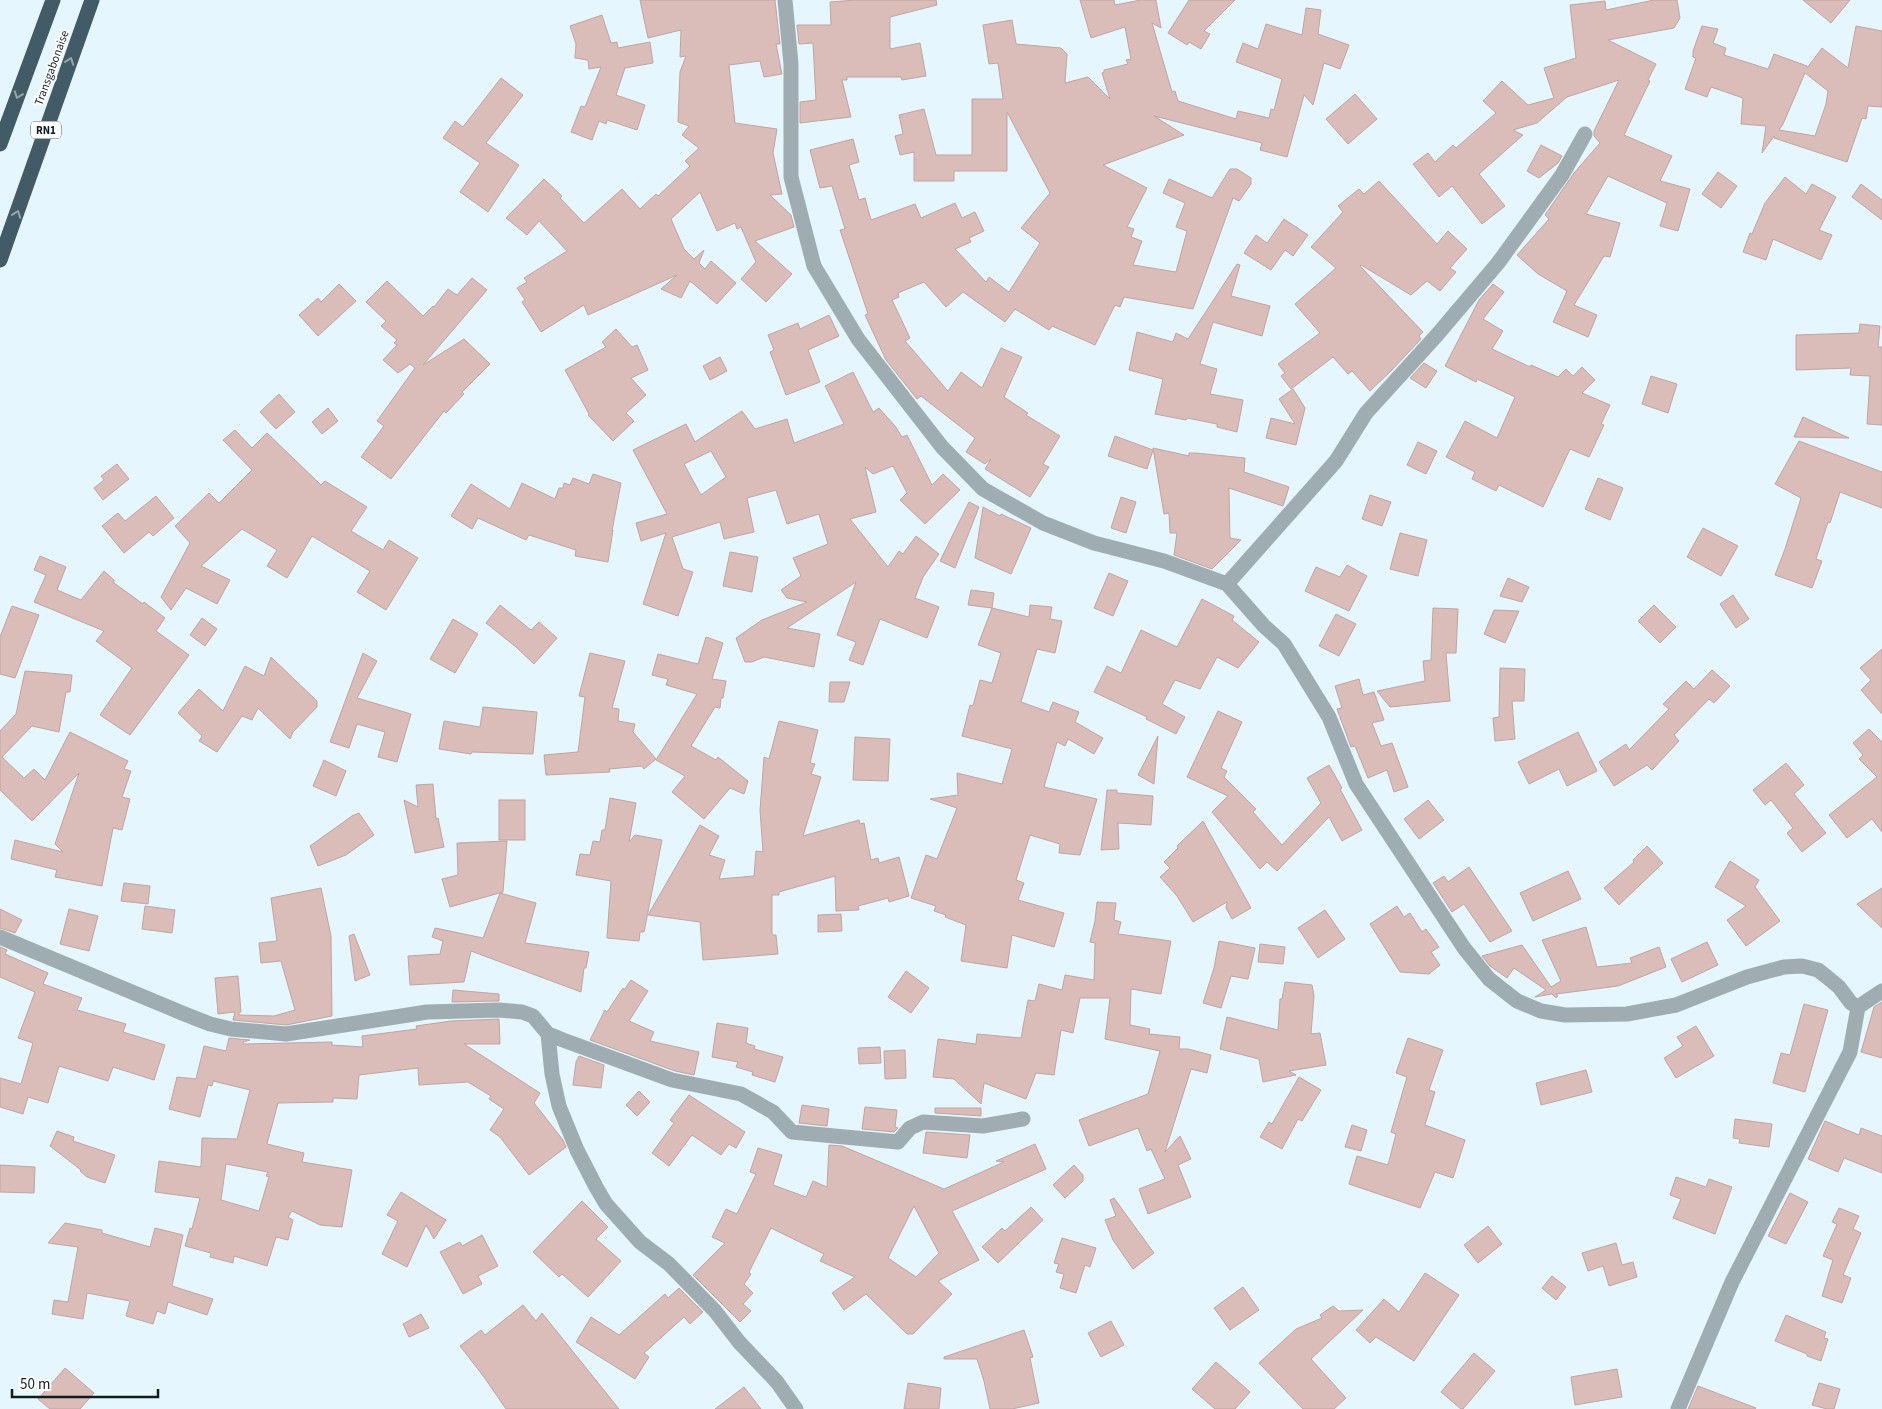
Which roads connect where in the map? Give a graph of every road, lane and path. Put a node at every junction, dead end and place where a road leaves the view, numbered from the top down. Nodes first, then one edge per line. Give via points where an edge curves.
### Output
1 (53, 0) edge
2 (92, 0) edge
3 (785, 0) edge
4 (1585, 134) dead end
5 (0, 144) edge
6 (0, 260) edge
7 (1227, 584) junction
8 (0, 937) edge
9 (1882, 991) edge
10 (1858, 1007) junction
11 (548, 1034) junction
12 (1023, 1119) dead end
13 (796, 1409) edge
14 (1678, 1409) edge

1 -> 5 highway, Transgabonaise
6 -> 2 highway, Transgabonaise / RN1
3 - 7 street via 791,64 791,177 800,218 814,266 858,339 879,367 942,447 983,489 1042,523 1094,543 1164,561
4 - 7 street via 1562,175 1498,264 1366,413 1336,461
7 - 10 street via 1284,644 1329,717 1356,784 1464,948 1489,979 1517,1000 1565,1015 1627,1014 1676,1005 1747,977 1784,967 1802,966 1818,970
8 - 11 street via 182,1013 231,1029 286,1034 427,1012 499,1010 534,1016
9 - 10 street
10 - 14 street via 1850,1052 1732,1282
11 - 12 street via 672,1080 741,1094 773,1112 792,1132 898,1142 910,1128 923,1122 983,1126
11 - 13 street via 559,1106 577,1150 606,1204 640,1242 669,1264 716,1311

